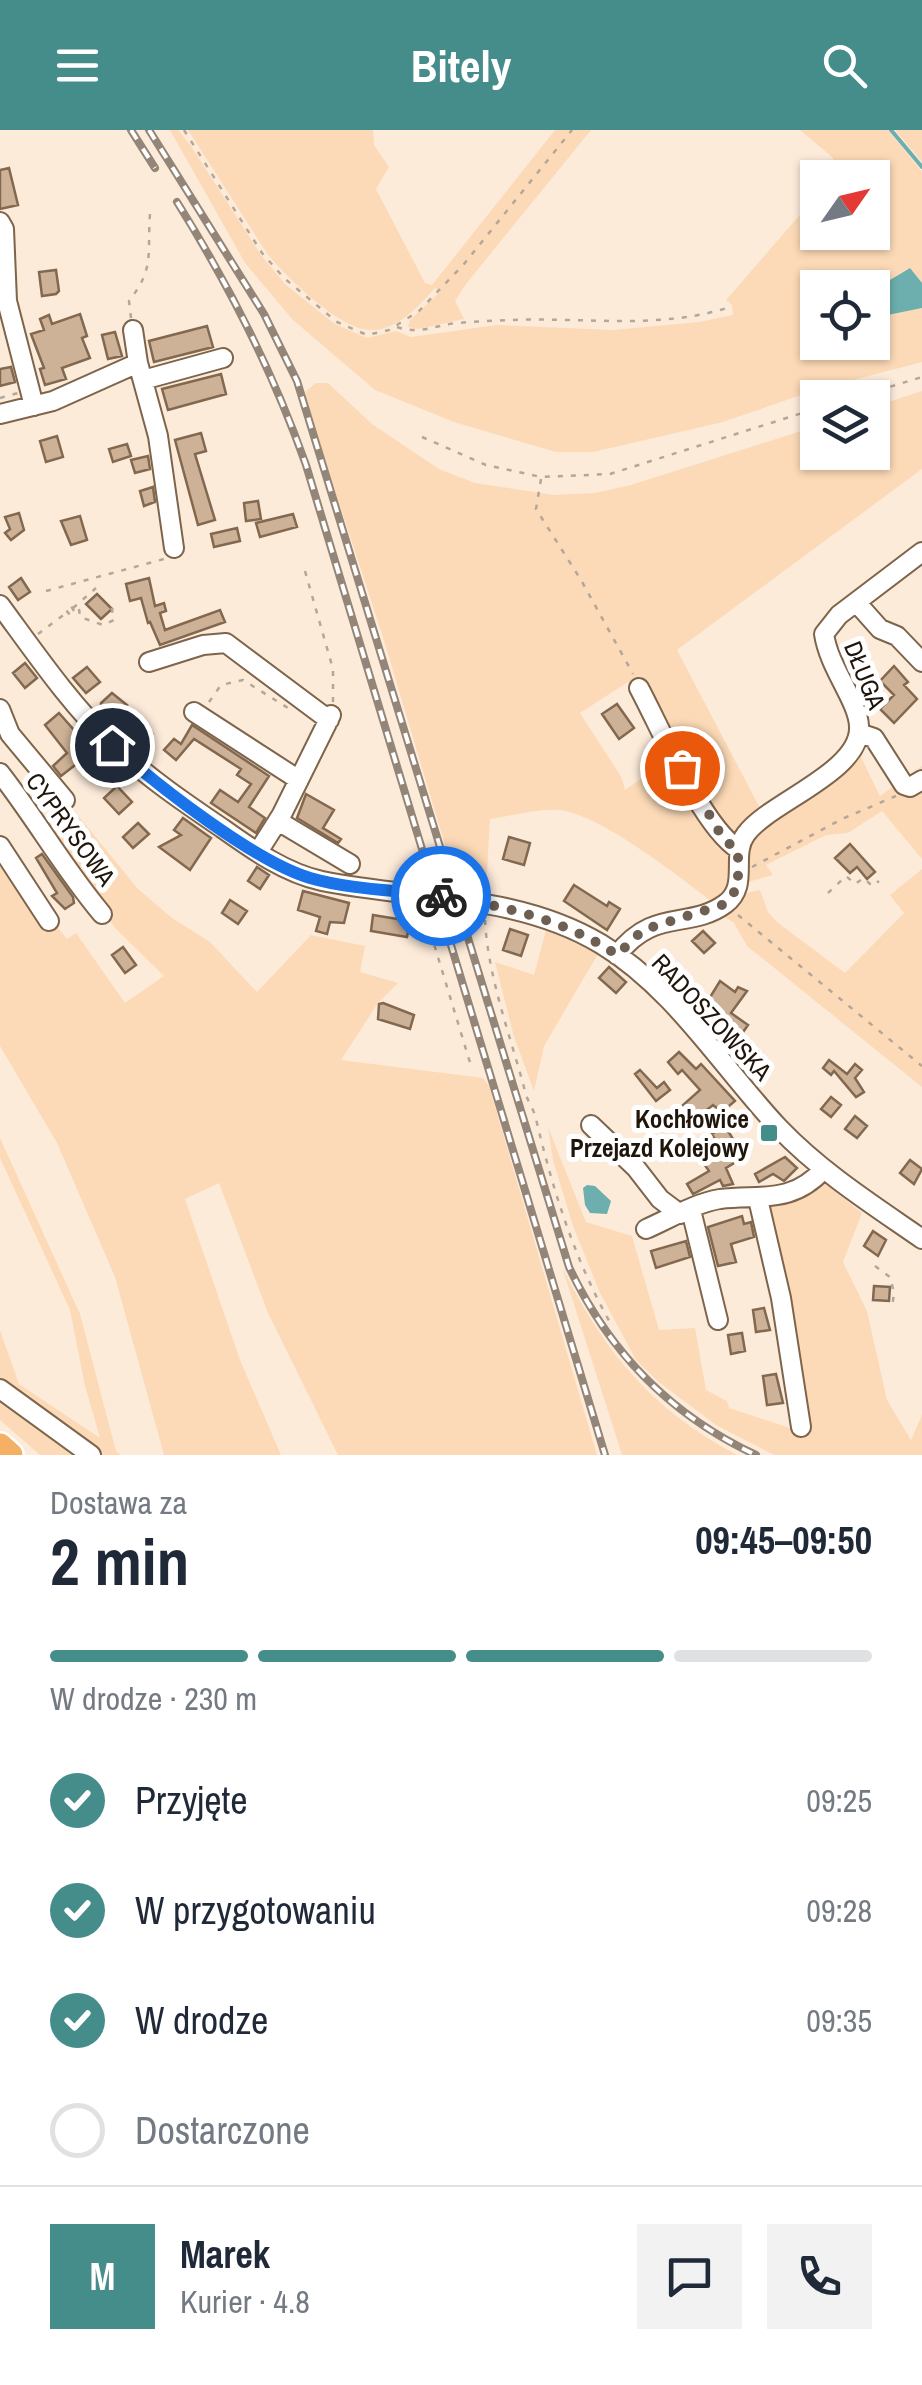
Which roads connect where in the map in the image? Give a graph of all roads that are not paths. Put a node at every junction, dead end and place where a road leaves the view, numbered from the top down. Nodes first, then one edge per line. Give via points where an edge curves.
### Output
1 (0, 222) edge
2 (3, 302) edge
3 (133, 330) dead end
4 (223, 358) dead end
5 (140, 372) junction
6 (32, 398) junction
7 (0, 414) edge
8 (174, 548) road end
9 (914, 558) edge
10 (856, 602) junction
11 (0, 605) edge
12 (148, 662) dead end
13 (922, 662) edge
14 (639, 688) road end
15 (0, 709) edge
16 (198, 714) road end
17 (859, 732) junction
18 (0, 773) edge
19 (298, 780) junction
20 (916, 783) edge
21 (65, 800) dead end
22 (278, 821) junction
23 (0, 846) edge
24 (738, 850) junction
25 (258, 852) junction
26 (350, 864) dead end
27 (102, 914) dead end
28 (50, 922) dead end
29 (617, 955) junction
30 (591, 1125) dead end
31 (824, 1169) junction
32 (758, 1199) junction
33 (686, 1212) junction
34 (646, 1230) dead end
35 (922, 1239) edge
36 (718, 1320) dead end
37 (0, 1388) edge
38 (801, 1427) dead end
39 (0, 1446) edge
40 (10, 1455) edge
41 (90, 1455) edge

1 - 2 street
2 - 6 street
3 - 5 street
4 - 5 street
5 - 6 street
5 - 8 street
6 - 7 street
9 - 10 street, DŁUGA
10 - 13 street
10 - 17 street, DŁUGA via 824,634
11 - 25 street, RADOSZOWSKA via 112,745
12 - 19 street via 226,643 330,718
14 - 24 street via 705,810
15 - 21 street via 10,734
16 - 19 street
17 - 20 street via 874,738 898,779
17 - 24 street, DŁUGA via 853,749 748,830
18 - 27 street, CYPRYSOWA
19 - 22 street
22 - 25 street
22 - 26 street
23 - 28 street
24 - 29 street via 738,887 725,904 643,930
25 - 29 street, RADOSZOWSKA via 308,878 485,904 556,923
29 - 31 street, RADOSZOWSKA via 652,982 762,1110
30 - 33 street via 660,1199
31 - 32 street via 784,1194
31 - 35 street, RADOSZOWSKA
32 - 33 street via 722,1199
32 - 38 street
33 - 34 street
33 - 36 street
37 - 41 street
39 - 40 highway

